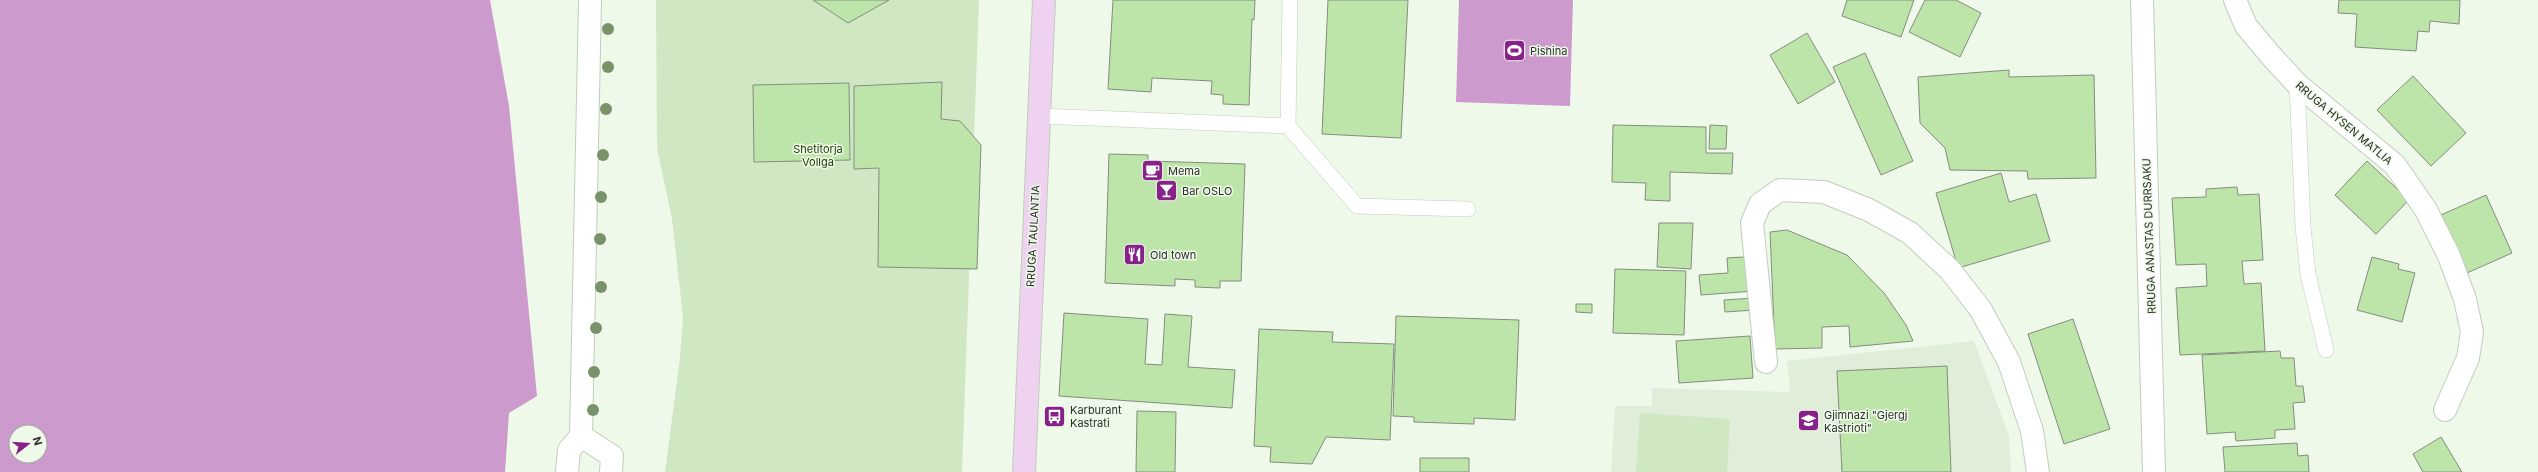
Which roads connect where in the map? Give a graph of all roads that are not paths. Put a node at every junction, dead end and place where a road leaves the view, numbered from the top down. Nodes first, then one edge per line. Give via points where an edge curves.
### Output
1 (590, 0) edge
2 (1044, 0) edge
3 (1290, 0) edge
4 (2142, 0) edge
5 (2235, 0) edge
6 (2297, 84) junction
7 (1040, 116) junction
8 (1288, 126) junction
9 (1468, 209) dead end
10 (2326, 350) dead end
11 (1766, 362) dead end
12 (2445, 410) dead end
13 (581, 436) junction
14 (567, 472) edge
15 (611, 472) edge
16 (1024, 472) edge
17 (2038, 472) edge
18 (2154, 472) edge

1 - 13 street
2 - 7 main road, RRUGA TAULANTIA
3 - 8 lane
4 - 18 street, RRUGA ANASTAS DURRSAKU
5 - 6 street, RRUGA HYSEN MATLIA via 2246,26
6 - 10 lane via 2303,235 2308,274
6 - 12 street, RRUGA HYSEN MATLIA via 2395,164 2426,210 2449,256 2465,299 2472,332 2468,358
7 - 8 lane
7 - 16 main road, RRUGA TAULANTIA
8 - 9 lane via 1357,206
11 - 17 street via 1752,223 1760,204 1780,190 1824,192 1869,210 1910,233 1950,270 1981,310 2009,362 2032,431
13 - 14 street via 569,450
13 - 15 street via 612,456

